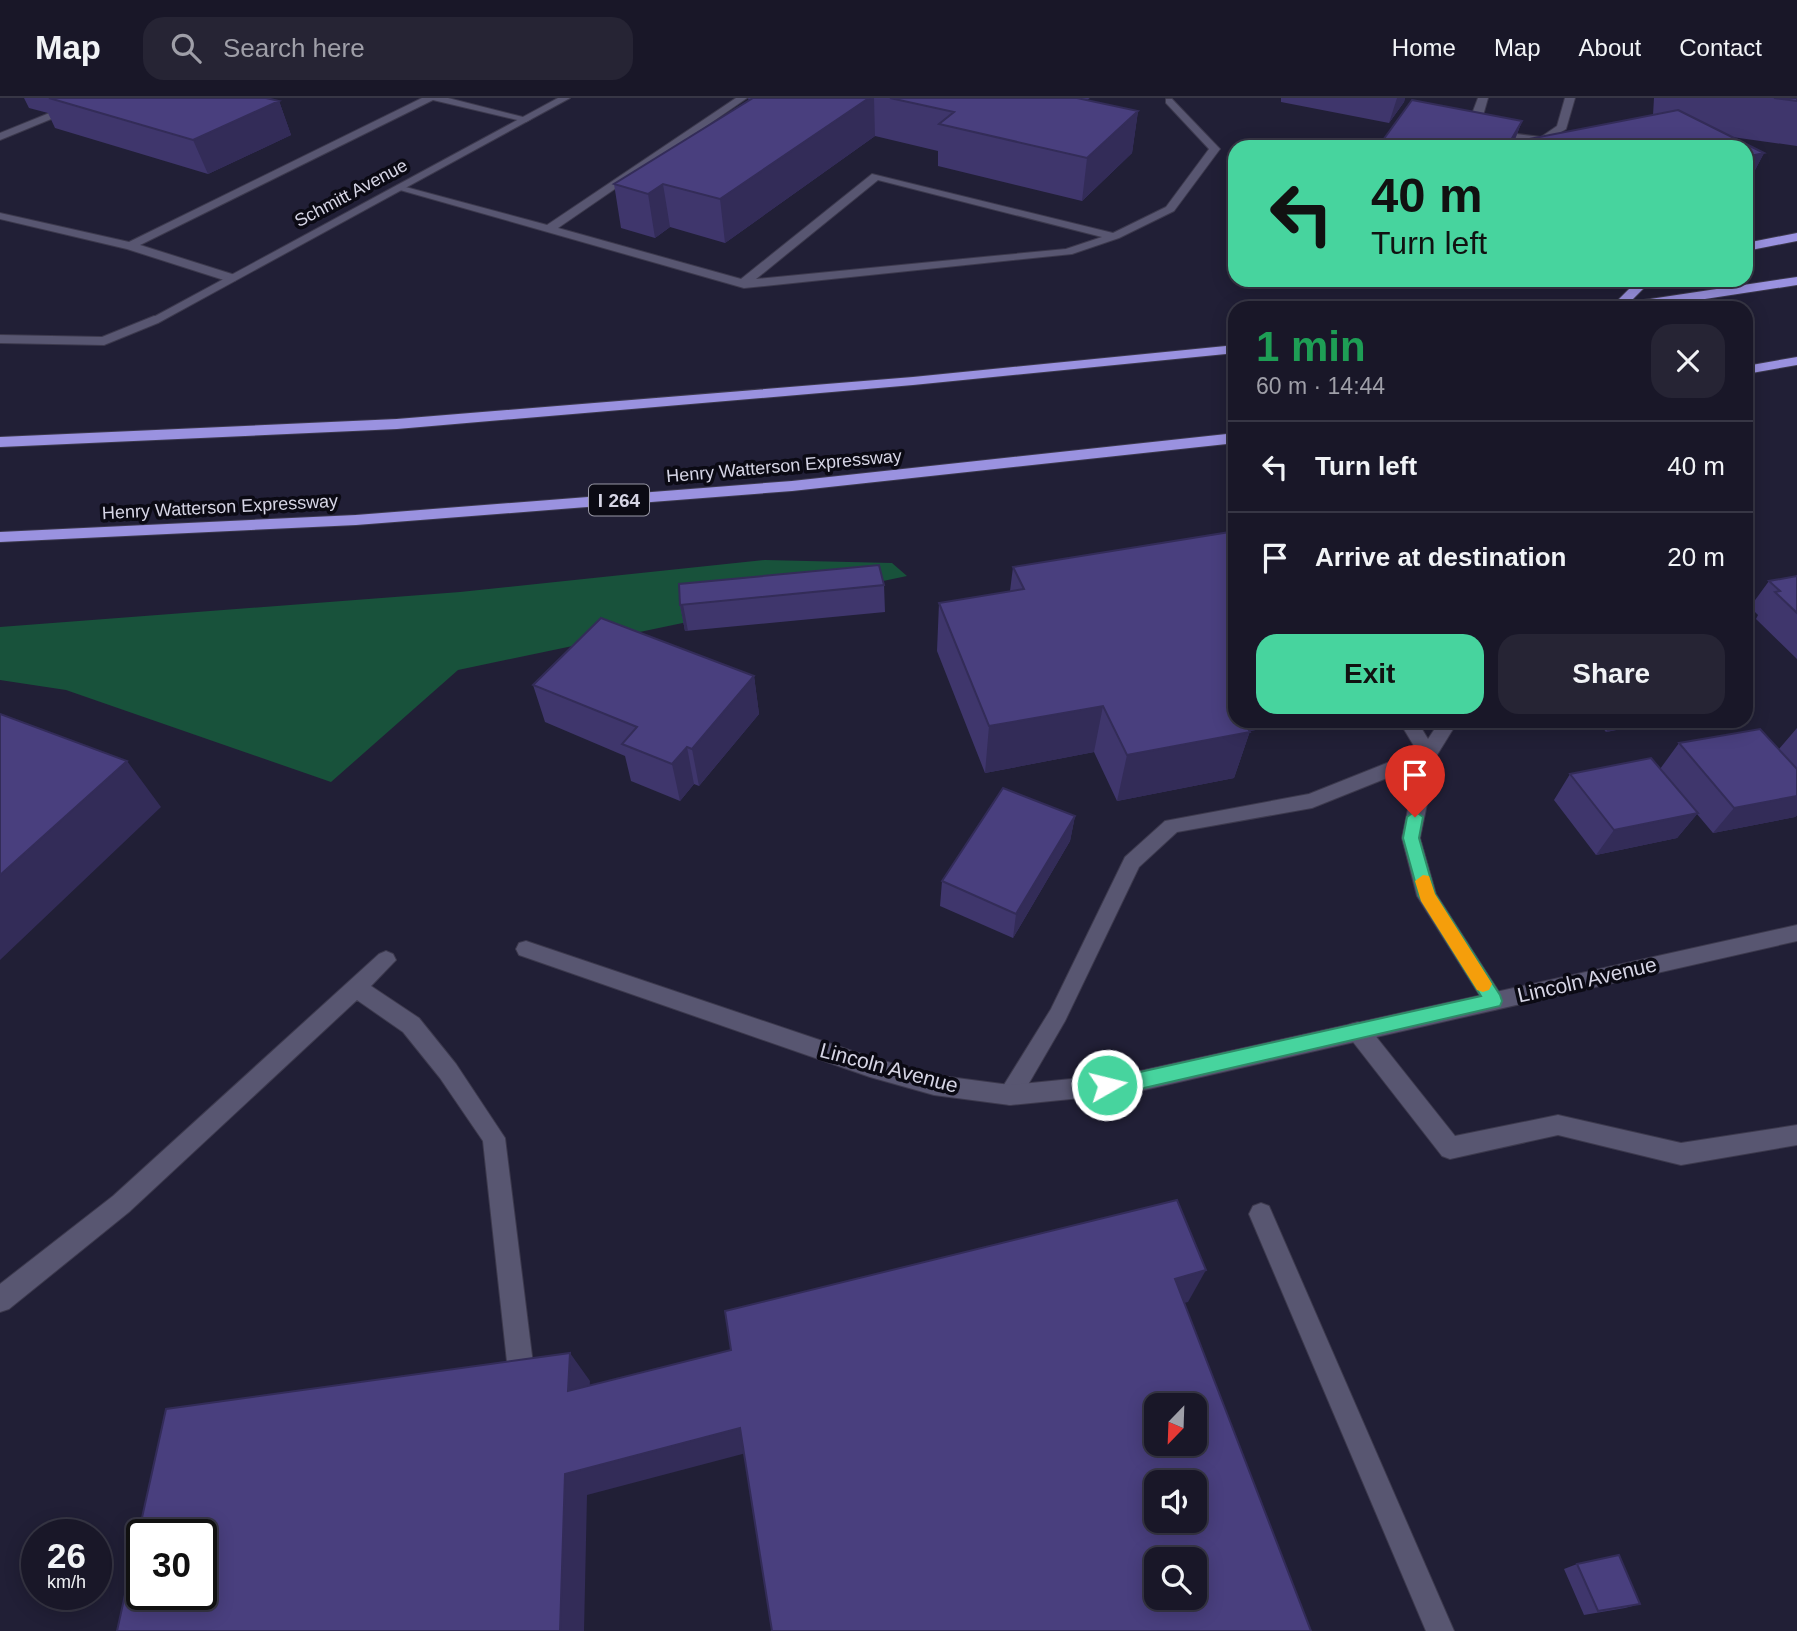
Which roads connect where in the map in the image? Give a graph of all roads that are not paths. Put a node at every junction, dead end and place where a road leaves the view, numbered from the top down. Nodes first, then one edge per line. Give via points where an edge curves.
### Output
1 (432, 98) edge
2 (565, 98) edge
3 (742, 98) edge
4 (1483, 98) edge
5 (1570, 98) edge
6 (1169, 101) dead end
7 (52, 115) edge
8 (526, 119) junction
9 (0, 136) edge
10 (398, 188) junction
11 (0, 216) edge
12 (549, 229) junction
13 (1115, 236) junction
14 (1797, 237) edge
15 (130, 246) junction
16 (1753, 246) edge
17 (231, 278) junction
18 (1797, 281) edge
19 (744, 284) junction
20 (1638, 287) edge
21 (1625, 301) edge
22 (1665, 301) edge
23 (0, 339) edge
24 (1228, 350) edge
25 (1797, 361) edge
26 (1797, 368) edge
27 (1753, 369) edge
28 (1753, 369) edge
29 (1228, 439) edge
30 (0, 442) edge
31 (0, 537) edge
32 (1412, 728) edge
33 (1445, 728) edge
34 (1428, 754) junction
35 (1797, 933) edge
36 (526, 949) dead end
37 (386, 960) dead end
38 (357, 988) junction
39 (1494, 1001) junction
40 (1357, 1031) junction
41 (1010, 1095) junction
42 (1797, 1135) edge
43 (1261, 1214) dead end
44 (0, 1300) edge
45 (522, 1380) edge
46 (1440, 1631) edge

1 - 8 street
1 - 15 street
2 - 8 street, Schmitt Avenue
3 - 12 street
4 - 5 street via 1475,128 1543,140 1562,127
6 - 13 street via 1215,149 1170,209
7 - 9 street
8 - 10 street, Schmitt Avenue
10 - 12 street
10 - 17 street, Schmitt Avenue
11 - 15 street
12 - 19 street
13 - 19 street via 1068,252
13 - 19 street via 876,176
14 - 16 highway
15 - 17 street
17 - 23 street, Schmitt Avenue via 104,341
18 - 22 highway
20 - 21 highway
24 - 30 highway via 397,424
25 - 27 highway
26 - 28 highway
29 - 31 highway, Henry Watterson Expressway / I 264 via 792,486 356,520
32 - 34 street
33 - 34 street
34 - 39 street via 1411,838 1427,896
34 - 41 street via 1312,801 1172,826 1132,862 1058,1015
35 - 39 street, Lincoln Avenue
36 - 41 street, Lincoln Avenue via 870,1067 934,1085
37 - 38 street
38 - 44 street via 121,1204
38 - 45 street via 411,1025 495,1138
39 - 40 street, Lincoln Avenue
40 - 41 street, Lincoln Avenue via 1131,1083
40 - 42 street via 1450,1148 1558,1125 1681,1154
43 - 46 street

